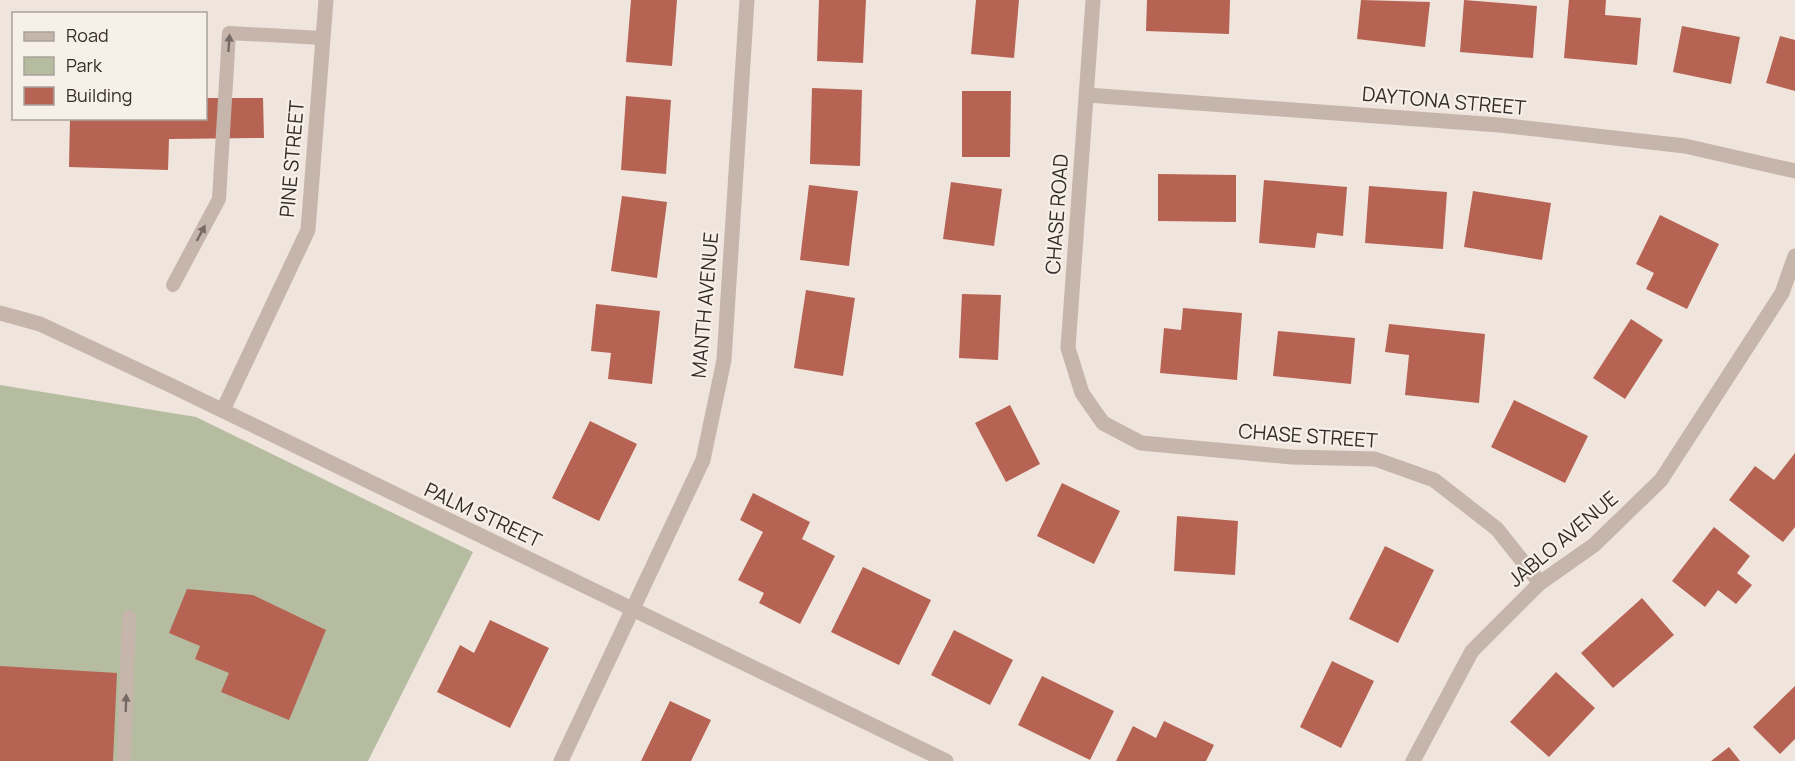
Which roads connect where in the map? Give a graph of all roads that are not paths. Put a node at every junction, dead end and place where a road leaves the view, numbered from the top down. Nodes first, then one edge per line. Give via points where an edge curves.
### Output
1 (326, 0) edge
2 (747, 0) edge
3 (1093, 0) edge
4 (323, 38) junction
5 (1087, 95) junction
6 (1795, 171) edge
7 (1795, 256) edge
8 (173, 285) dead end
9 (0, 313) edge
10 (223, 410) junction
11 (1103, 423) joint
12 (1540, 583) junction
13 (634, 609) junction
14 (129, 617) dead end
15 (942, 760) edge
16 (124, 761) edge
17 (561, 761) edge
18 (1413, 761) edge

1 - 4 street, PINE STREET
2 - 13 street, MANTH AVENUE via 724,360 703,460
3 - 5 street, CHASE ROAD
8 -> 4 lane via 219,200 229,33
4 - 10 street, PINE STREET via 308,230
5 - 6 street, DAYTONA STREET via 1499,125 1685,146
5 - 11 street, CHASE ROAD via 1068,348 1082,393
7 - 12 street, JABLO AVENUE via 1782,293 1661,480 1594,544
9 - 10 street, PALM STREET via 40,324
10 - 13 street, PALM STREET
11 - 12 street, CHASE STREET via 1141,443 1292,457 1375,459 1434,480 1497,530
12 - 18 street, JABLO AVENUE via 1472,651
13 - 15 street, PALM STREET
13 - 17 street, MANTH AVENUE
16 -> 14 lane

